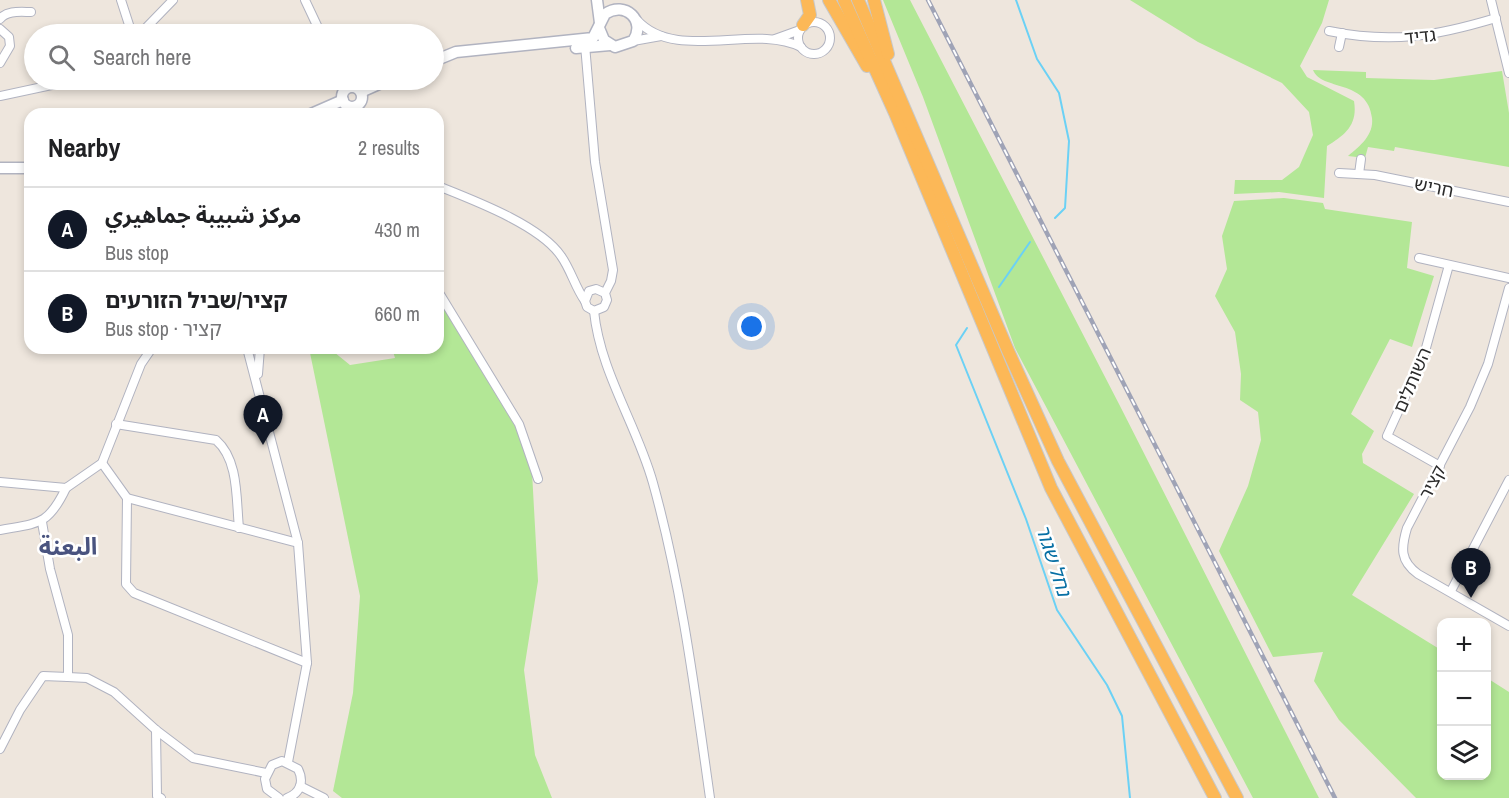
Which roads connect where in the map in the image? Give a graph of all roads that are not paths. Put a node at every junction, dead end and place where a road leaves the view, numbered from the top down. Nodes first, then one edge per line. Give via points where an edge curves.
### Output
1 (121, 0) edge
2 (173, 0) edge
3 (305, 0) edge
4 (597, 0) edge
5 (613, 0) edge
6 (807, 0) edge
7 (829, 0) edge
8 (844, 0) edge
9 (858, 0) edge
10 (874, 0) edge
11 (1491, 0) edge
12 (622, 9) junction
13 (32, 12) dead end
14 (1496, 18) junction
15 (0, 19) edge
16 (637, 20) junction
17 (129, 24) edge
18 (150, 24) edge
19 (316, 24) edge
20 (600, 25) junction
21 (802, 28) junction
22 (0, 29) edge
23 (1329, 31) dead end
24 (1342, 33) junction
25 (663, 36) junction
26 (768, 40) junction
27 (633, 41) junction
28 (585, 44) junction
29 (609, 45) junction
30 (801, 47) junction
31 (1340, 47) dead end
32 (444, 57) edge
33 (0, 63) edge
34 (1509, 72) edge
35 (894, 79) junction
36 (28, 90) edge
37 (343, 90) edge
38 (359, 90) edge
39 (366, 90) edge
40 (361, 92) junction
41 (0, 96) edge
42 (343, 100) junction
43 (325, 108) edge
44 (353, 108) edge
45 (357, 108) edge
46 (895, 113) junction
47 (1361, 159) dead end
48 (0, 168) edge
49 (24, 168) edge
50 (1339, 173) dead end
51 (1359, 174) junction
52 (444, 189) edge
53 (1509, 202) edge
54 (1419, 258) dead end
55 (1449, 265) junction
56 (1509, 278) edge
57 (1509, 288) edge
58 (605, 293) junction
59 (444, 301) edge
60 (585, 301) junction
61 (594, 311) junction
62 (148, 354) edge
63 (250, 354) edge
64 (260, 354) edge
65 (258, 396) junction
66 (116, 424) junction
67 (102, 463) junction
68 (1440, 466) junction
69 (538, 479) dead end
70 (1509, 480) edge
71 (0, 482) edge
72 (66, 488) junction
73 (127, 498) junction
74 (42, 522) junction
75 (239, 528) junction
76 (0, 530) edge
77 (298, 543) junction
78 (1450, 591) junction
79 (1508, 624) edge
80 (307, 663) junction
81 (68, 677) junction
82 (156, 730) junction
83 (0, 749) edge
84 (288, 762) junction
85 (266, 773) junction
86 (300, 786) junction
87 (161, 798) edge
88 (279, 798) edge
89 (287, 798) edge
90 (324, 798) edge
91 (710, 798) edge
92 (1215, 798) edge
93 (1237, 798) edge

1 - 17 street
2 - 18 street
3 - 19 street
4 - 20 main road
5 - 12 main road
6 - 21 highway via 810,15
7 - 46 highway
8 - 46 highway
9 - 35 highway
10 - 35 highway
11 - 14 street
12 - 16 main road
12 - 20 main road via 609,11
13 - 15 street via 14,12
14 - 24 street, גדיד via 1413,38
14 - 34 street
16 - 25 street
16 - 27 main road
20 - 28 main road
20 - 29 main road via 602,37
21 - 26 street
21 - 30 street via 798,40
21 - 30 street via 819,22 828,29 830,39 818,54 807,53
22 - 33 street via 9,37 10,46
23 - 24 street, גדיד
24 - 31 street
25 - 26 street via 699,41
25 - 27 street
26 - 30 street
27 - 29 main road via 622,47
28 - 29 main road
28 - 32 main road via 498,48
28 - 58 street via 594,150 613,270
35 - 93 highway via 1058,461
36 - 41 street
37 - 42 main road
38 - 40 main road
39 - 40 main road
40 - 45 main road
42 - 43 main road
42 - 44 main road
46 - 92 highway via 1051,488
47 - 51 street
48 - 49 main road
50 - 51 street, חריש
51 - 53 street, חריש
52 - 60 street via 551,244 566,263
54 - 55 street
55 - 56 street
55 - 68 street, השותלים via 1424,355 1387,436
57 - 68 street, קציר via 1488,364
58 - 60 street via 592,289
58 - 61 street via 606,304
59 - 69 street via 519,424
60 - 61 street via 587,308
61 - 91 street via 602,353 653,482 678,585
62 - 66 street
63 - 65 street
64 - 65 street
65 - 77 street
66 - 67 street
66 - 75 street via 216,440 230,460
67 - 72 street
67 - 73 street
68 - 78 street, קציר via 1407,528 1402,554 1418,574
70 - 78 street
71 - 72 street
72 - 74 street via 57,506
73 - 75 street
73 - 80 street via 126,584 134,593
74 - 76 street
74 - 81 street via 68,635
75 - 77 street
77 - 80 street
78 - 79 street, קציר
80 - 84 street
81 - 82 street via 87,678 114,692
81 - 83 street via 43,676
82 - 85 street via 193,758
82 - 87 street via 157,796
84 - 85 street via 272,765
84 - 86 street via 300,774
85 - 88 street via 267,789
86 - 89 street
86 - 90 street

